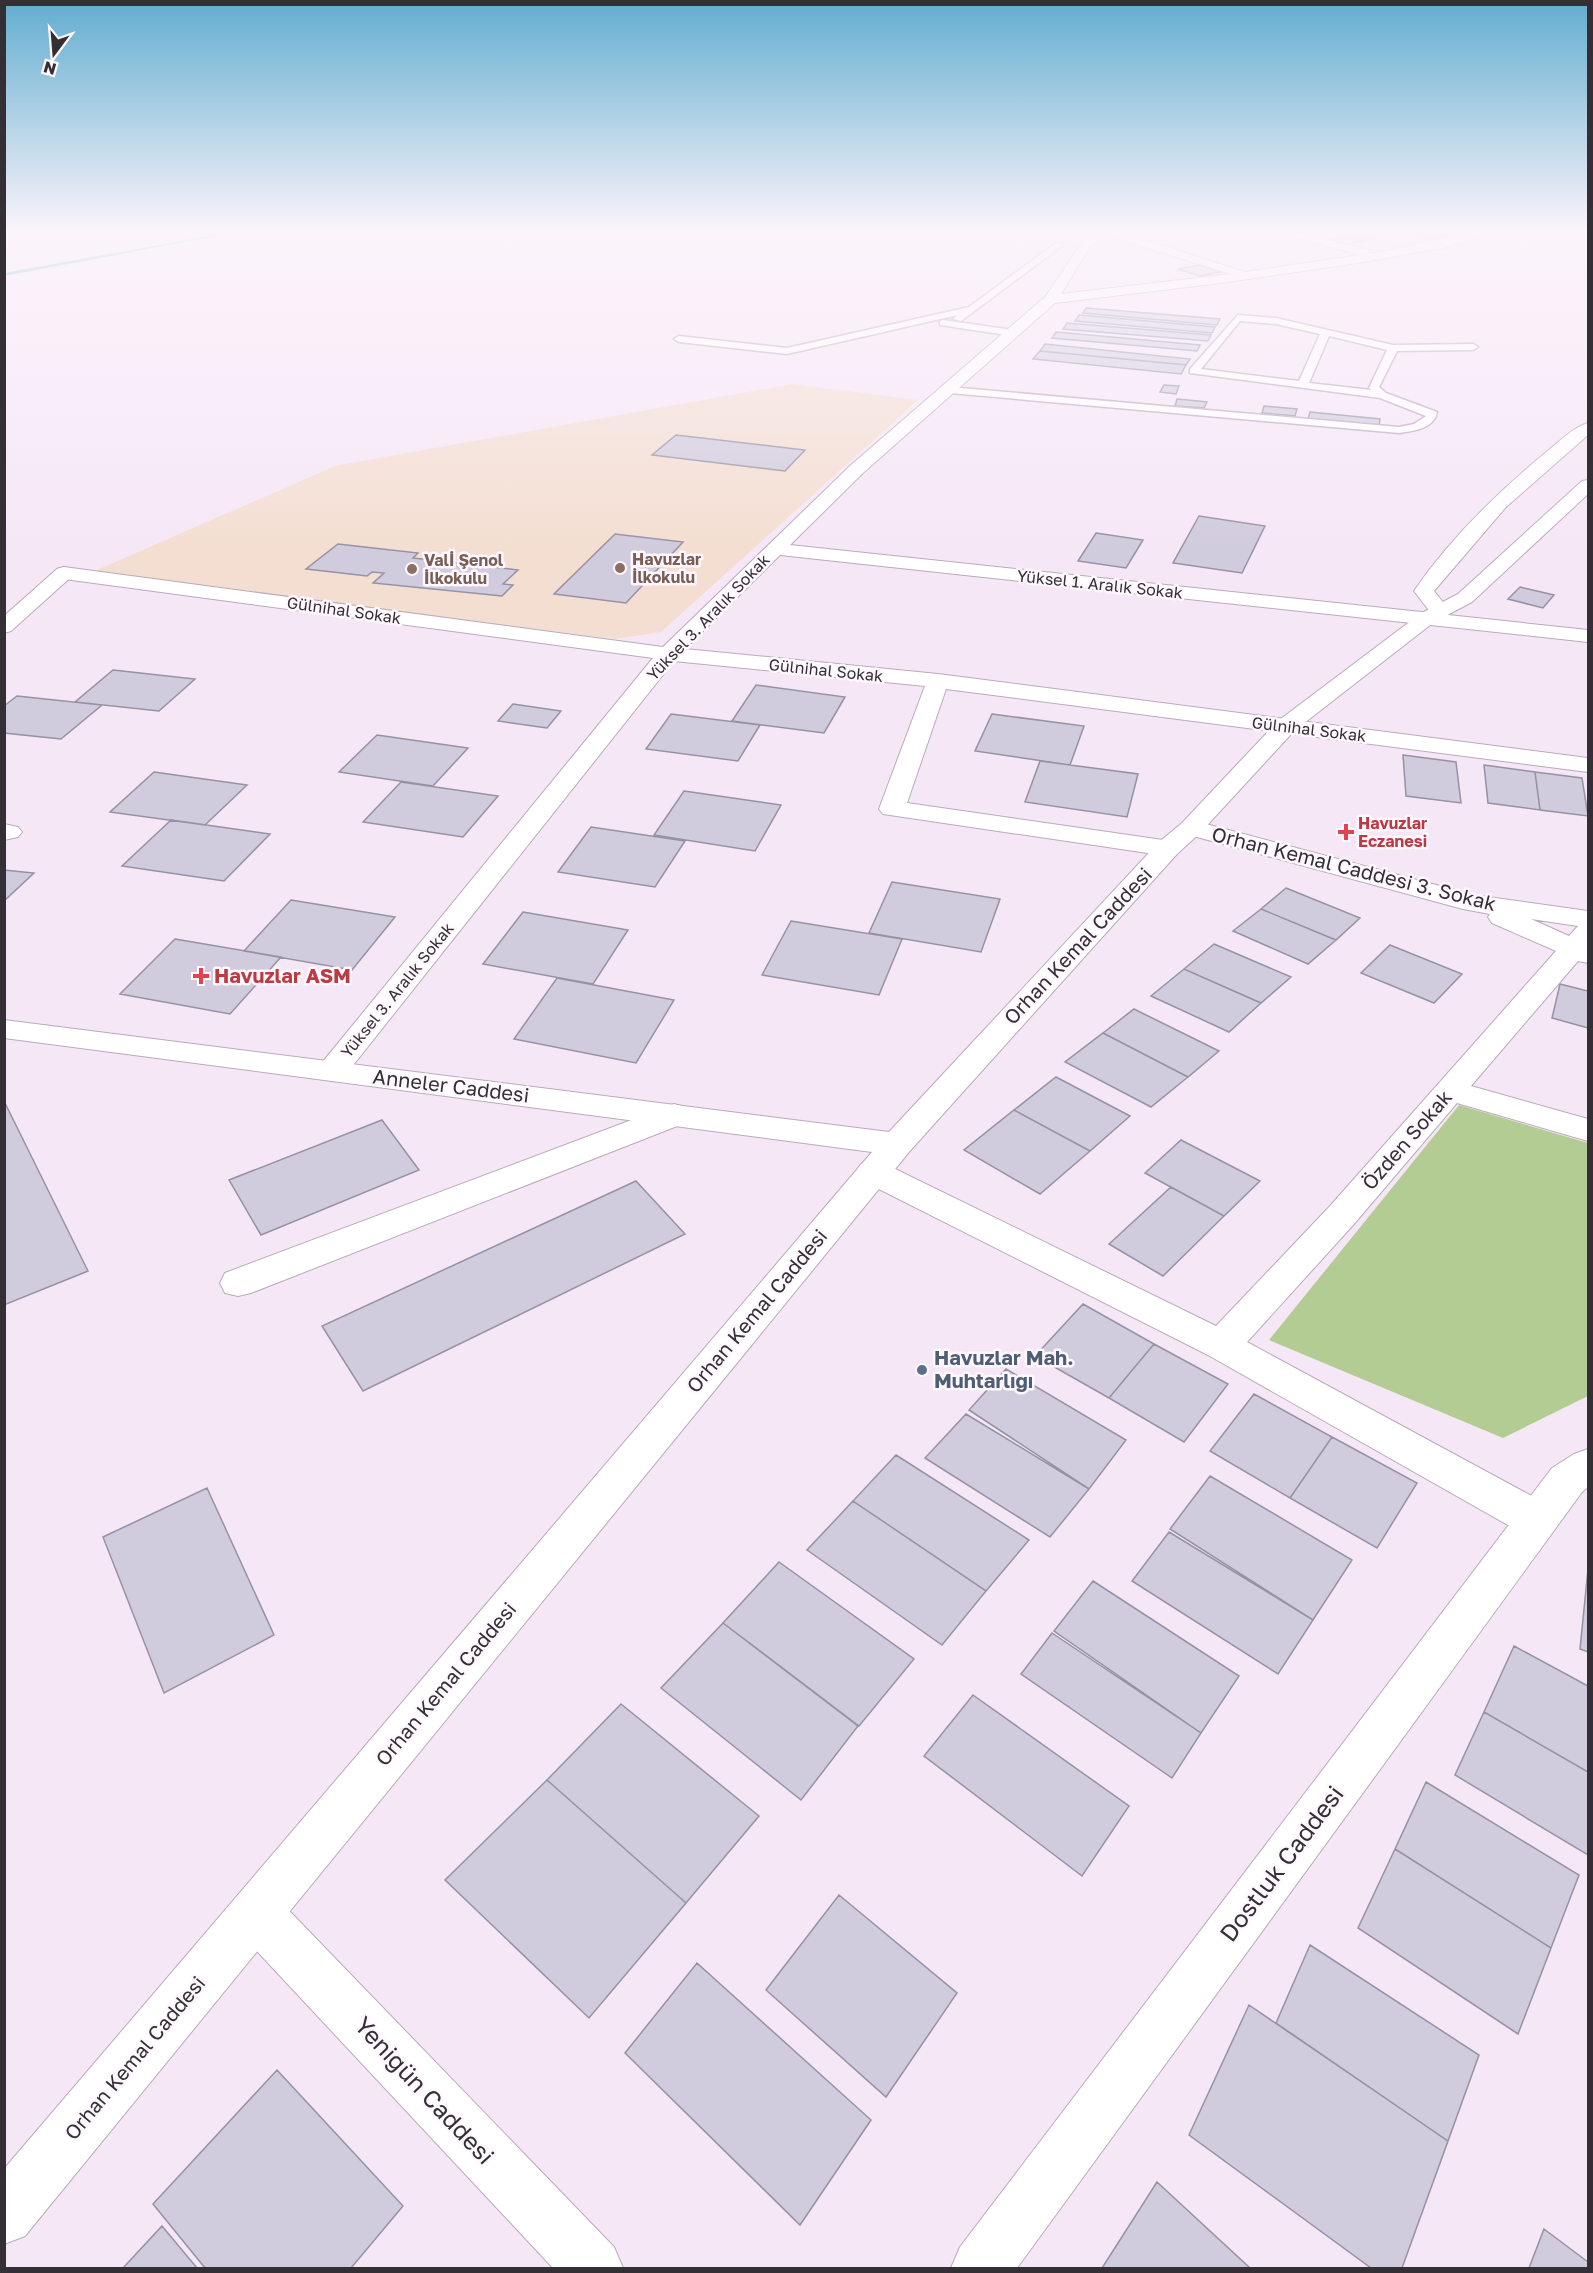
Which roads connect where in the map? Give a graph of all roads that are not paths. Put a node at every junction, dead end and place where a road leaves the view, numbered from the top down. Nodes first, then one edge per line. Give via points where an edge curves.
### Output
1 (843, 338) edge
2 (1007, 338) edge
3 (1221, 338) edge
4 (1323, 338) edge
5 (1345, 338) edge
6 (679, 339) dead end
7 (1473, 346) dead end
8 (1393, 348) junction
9 (1303, 385) junction
10 (950, 390) junction
11 (1382, 395) junction
12 (1588, 428) edge
13 (1588, 485) edge
14 (773, 549) junction
15 (1434, 614) junction
16 (1588, 621) edge
17 (4, 627) edge
18 (1527, 629) junction
19 (1588, 636) edge
20 (668, 654) junction
21 (938, 681) junction
22 (1286, 726) junction
23 (1588, 765) edge
24 (1180, 838) junction
25 (1473, 903) junction
26 (1588, 919) edge
27 (1583, 946) edge
28 (4, 1029) edge
29 (332, 1071) junction
30 (1450, 1091) junction
31 (674, 1115) junction
32 (1588, 1130) edge
33 (897, 1144) junction
34 (873, 1172) junction
35 (238, 1283) dead end
36 (1221, 1345) junction
37 (1588, 1466) edge
38 (1537, 1520) junction
39 (256, 1913) junction
40 (4, 2215) edge
41 (593, 2268) edge
42 (981, 2268) edge

1 - 6 lane via 787,351
2 - 10 street, Yüksel 3. Aralık Sokak
3 - 9 lane via 1194,371
4 - 9 lane
5 - 8 lane
7 - 8 lane
8 - 11 lane via 1374,388
9 - 11 lane
10 - 11 lane via 1399,430 1417,427 1431,417 1432,412
10 - 14 street, Yüksel 3. Aralık Sokak via 857,469
12 - 15 street via 1554,453 1454,550 1424,591
13 - 15 street, Orhan Kemal Caddesi via 1465,598
14 - 15 street, Yüksel 1. Aralık Sokak
14 - 20 street, Yüksel 3. Aralık Sokak
15 - 18 street, Yüksel 1. Aralık Sokak
15 - 22 street, Orhan Kemal Caddesi
16 - 18 street
17 - 20 street, Gülnihal Sokak via 64,573
18 - 19 street
20 - 21 street, Gülnihal Sokak
20 - 29 street, Yüksel 3. Aralık Sokak
21 - 22 street, Gülnihal Sokak
21 - 24 street, Orhan Kemal Caddesi 3. Sokak via 892,809
22 - 23 street, Gülnihal Sokak
22 - 24 street, Orhan Kemal Caddesi
24 - 25 street, Orhan Kemal Caddesi 3. Sokak
24 - 33 street, Orhan Kemal Caddesi
25 - 26 street, Orhan Kemal Caddesi 3. Sokak
25 - 27 street
27 - 30 street, Özden Sokak
28 - 29 street, Anneler Caddesi
29 - 31 street, Anneler Caddesi
30 - 32 street
30 - 36 street, Özden Sokak
31 - 33 street, Anneler Caddesi
31 - 35 street
33 - 34 street, Orhan Kemal Caddesi
34 - 36 street
34 - 39 street, Orhan Kemal Caddesi
36 - 38 street
37 - 38 street, Dostluk Caddesi via 1567,1480
38 - 42 street, Dostluk Caddesi
39 - 40 street, Orhan Kemal Caddesi
39 - 41 street, Yenigün Caddesi

